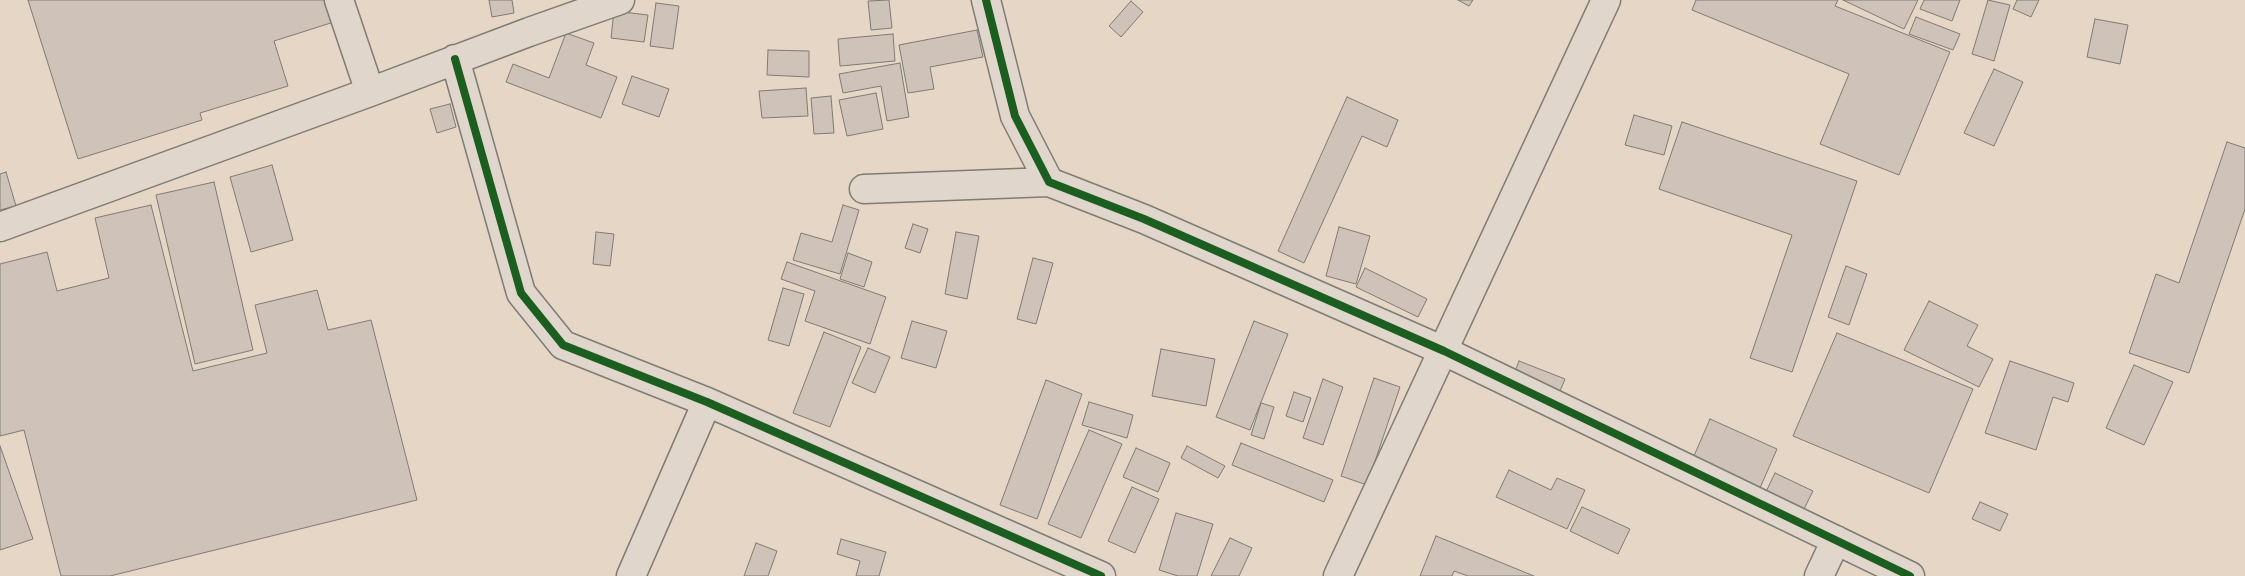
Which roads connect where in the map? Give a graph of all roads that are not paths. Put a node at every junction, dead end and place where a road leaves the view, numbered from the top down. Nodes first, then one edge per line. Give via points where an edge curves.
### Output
1 (339, 0) edge
2 (620, 0) edge
3 (986, 0) edge
4 (1606, 0) edge
5 (455, 59) junction
6 (370, 92) junction
7 (1049, 182) junction
8 (864, 189) dead end
9 (0, 227) edge
10 (1444, 351) junction
11 (707, 402) junction
12 (1836, 540) junction
13 (631, 576) edge
14 (1101, 576) edge
15 (1338, 576) edge
16 (1819, 576) edge
17 (1910, 576) edge

1 - 6 street
2 - 5 street
3 - 7 street via 1015,116
4 - 10 street
5 - 6 street
5 - 11 street via 521,293 563,344
6 - 9 street
7 - 8 street
7 - 10 street via 1144,219
10 - 12 street
10 - 15 street
11 - 13 street
11 - 14 street
12 - 16 street
12 - 17 street

